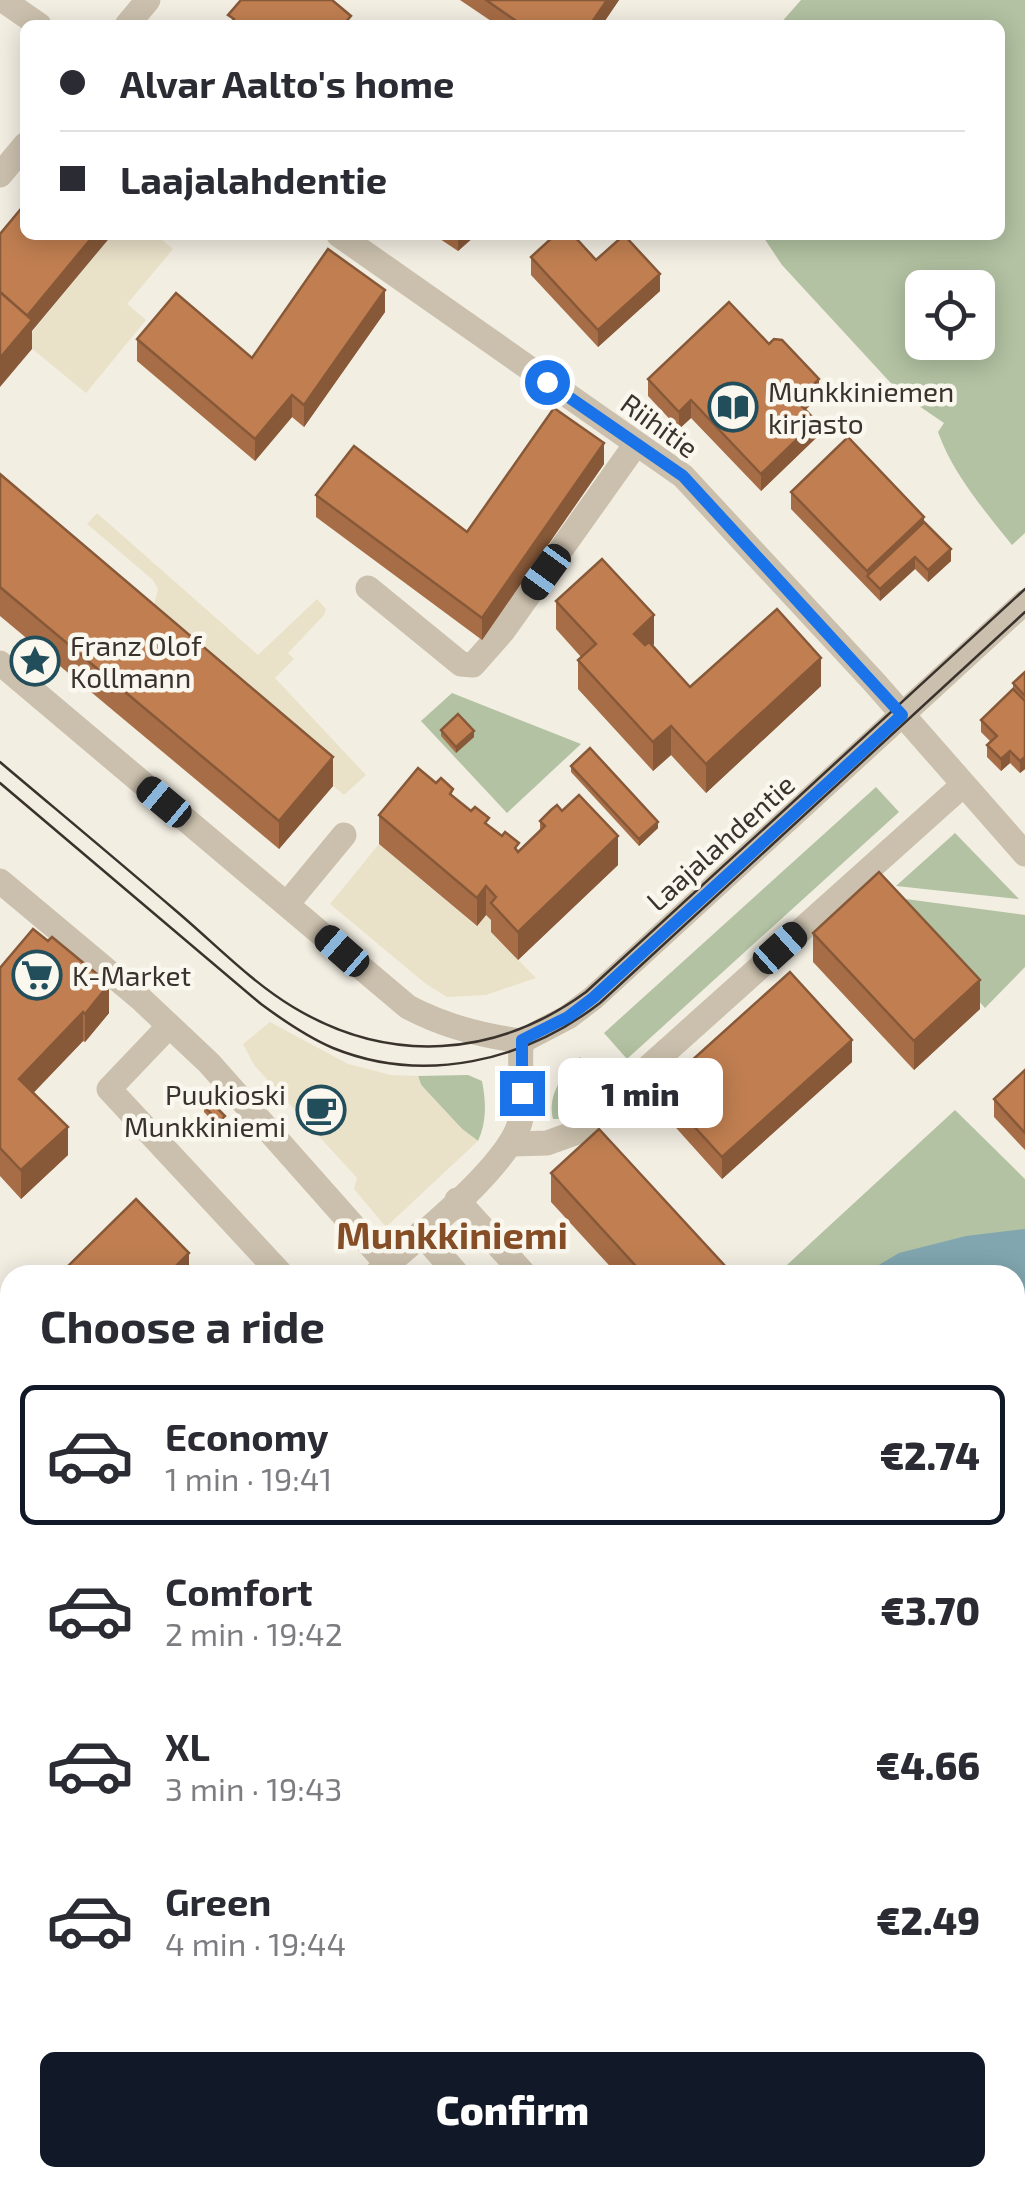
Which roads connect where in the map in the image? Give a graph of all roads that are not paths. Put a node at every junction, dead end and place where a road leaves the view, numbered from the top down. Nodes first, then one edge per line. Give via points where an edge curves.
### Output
1 (3, 0) edge
2 (148, 0) edge
3 (32, 20) edge
4 (131, 20) edge
5 (20, 151) edge
6 (0, 175) edge
7 (346, 240) edge
8 (636, 444) junction
9 (368, 588) dead end
10 (1025, 602) edge
11 (0, 663) edge
12 (902, 715) junction
13 (963, 785) junction
14 (344, 835) dead end
15 (1025, 854) edge
16 (0, 881) edge
17 (287, 904) junction
18 (168, 1026) junction
19 (522, 1040) junction
20 (512, 1144) junction
21 (457, 1200) junction
22 (421, 1233) junction
23 (273, 1265) edge
24 (377, 1265) edge
25 (386, 1265) edge
26 (449, 1265) edge
27 (517, 1265) edge

1 - 3 street
2 - 4 street
5 - 6 street
7 - 8 street, Riihitie
8 - 9 street via 473,666 460,664
8 - 12 street, Riihitie via 705,498
10 - 12 street, Laajalahdentie
11 - 17 street
12 - 13 street, Riihitie
12 - 19 street, Laajalahdentie via 593,998
13 - 15 street, Riihitie
13 - 20 street via 575,1132 547,1143
14 - 17 street
16 - 18 street
17 - 19 street via 408,1007 460,1029
18 - 23 street via 109,1089
18 - 24 street via 209,1063
19 - 20 street via 521,1119
20 - 21 street
21 - 22 street
21 - 27 street
22 - 25 street
22 - 26 street

